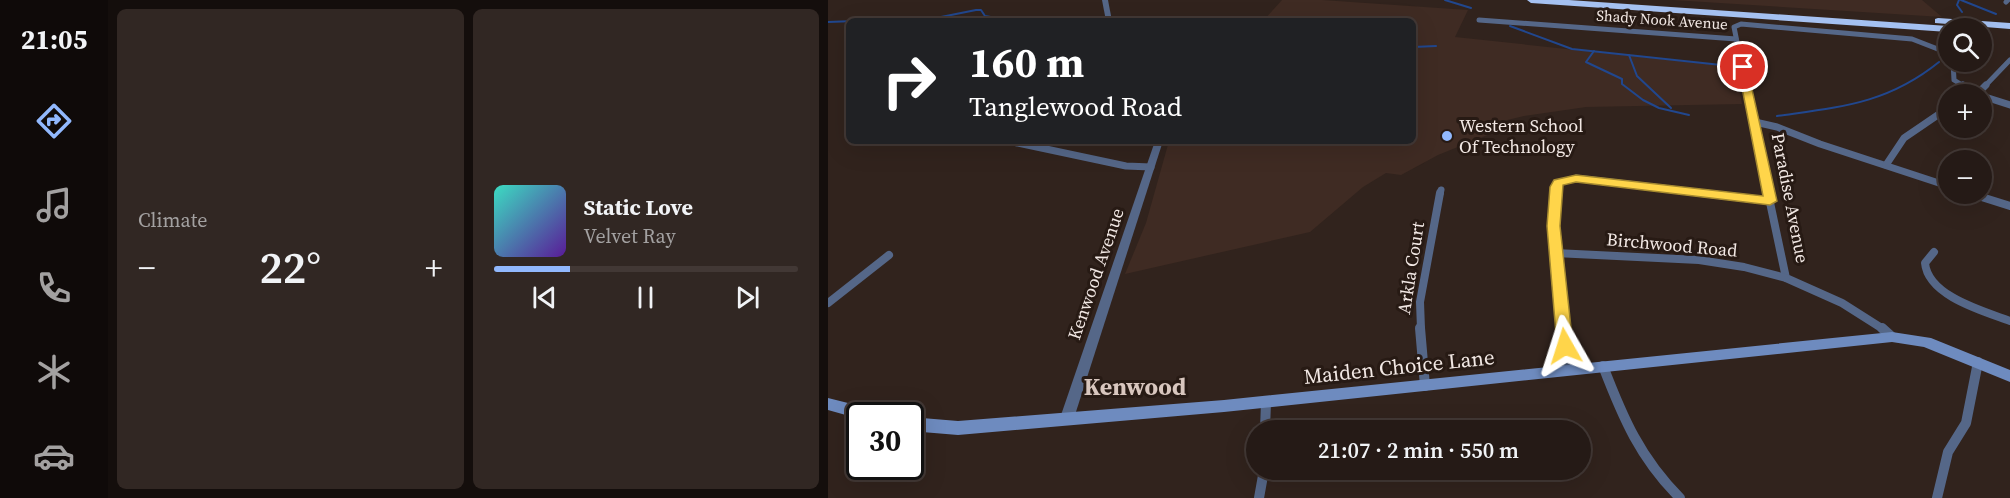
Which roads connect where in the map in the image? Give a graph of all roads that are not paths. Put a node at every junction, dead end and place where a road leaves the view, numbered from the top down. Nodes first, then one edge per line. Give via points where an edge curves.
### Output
1 (1105, 0) edge
2 (1531, 0) edge
3 (1637, 0) edge
4 (1108, 18) edge
5 (1479, 20) dead end
6 (1735, 25) joint
7 (2010, 26) edge
8 (1938, 28) edge
9 (1992, 32) edge
10 (2010, 35) edge
11 (1736, 39) junction
12 (1938, 48) edge
13 (2010, 60) edge
14 (1953, 72) edge
15 (1959, 84) edge
16 (1987, 84) edge
17 (1992, 100) edge
18 (2010, 105) edge
19 (1938, 115) edge
20 (1755, 122) junction
21 (1022, 144) edge
22 (1158, 144) edge
23 (1886, 165) junction
24 (1151, 167) junction
25 (1938, 183) edge
26 (1441, 190) dead end
27 (1992, 200) edge
28 (1770, 201) junction
29 (2010, 206) edge
30 (1934, 252) dead end
31 (1555, 253) junction
32 (889, 255) dead end
33 (1786, 278) junction
34 (828, 303) edge
35 (2010, 321) edge
36 (1892, 337) junction
37 (1978, 362) junction
38 (1603, 366) junction
39 (1568, 369) junction
40 (2010, 376) edge
41 (1425, 386) junction
42 (1266, 402) junction
43 (828, 404) edge
44 (846, 409) edge
45 (1067, 418) junction
46 (1265, 420) edge
47 (924, 425) edge
48 (1262, 480) edge
49 (1259, 498) edge
50 (1680, 498) edge
51 (1938, 498) edge

1 - 4 street
2 - 8 highway
3 - 7 highway
5 - 11 street, Shady Nook Avenue
6 - 11 street, Paradise Avenue
6 - 12 street, Shady Nook Avenue via 1912,39
9 - 10 highway
11 - 20 street, Paradise Avenue
13 - 16 street
14 - 15 street via 1953,80
17 - 18 street
19 - 23 street via 1902,138
20 - 23 street
20 - 28 street, Paradise Avenue
21 - 24 street via 1126,166
22 - 24 street, Kenwood Avenue
23 - 25 street
24 - 45 street, Kenwood Avenue
26 - 41 street, Arkla Court via 1420,302
27 - 29 street
28 - 31 street via 1569,178 1556,187
28 - 33 street, Paradise Avenue
30 - 35 street via 1925,266 1929,280 1955,298
31 - 33 street, Birchwood Road via 1699,260
31 - 39 street
32 - 34 street
33 - 36 street, Paradise Avenue via 1854,308
36 - 37 main road via 1926,342
36 - 38 main road, Maiden Choice Lane
37 - 40 main road
37 - 51 street via 1966,423 1943,465
38 - 39 main road, Maiden Choice Lane
38 - 50 street via 1636,447
39 - 41 main road, Maiden Choice Lane
41 - 42 main road, Maiden Choice Lane
42 - 45 main road, Maiden Choice Lane
42 - 46 street
43 - 44 main road
45 - 47 main road, Maiden Choice Lane via 958,428
48 - 49 street

